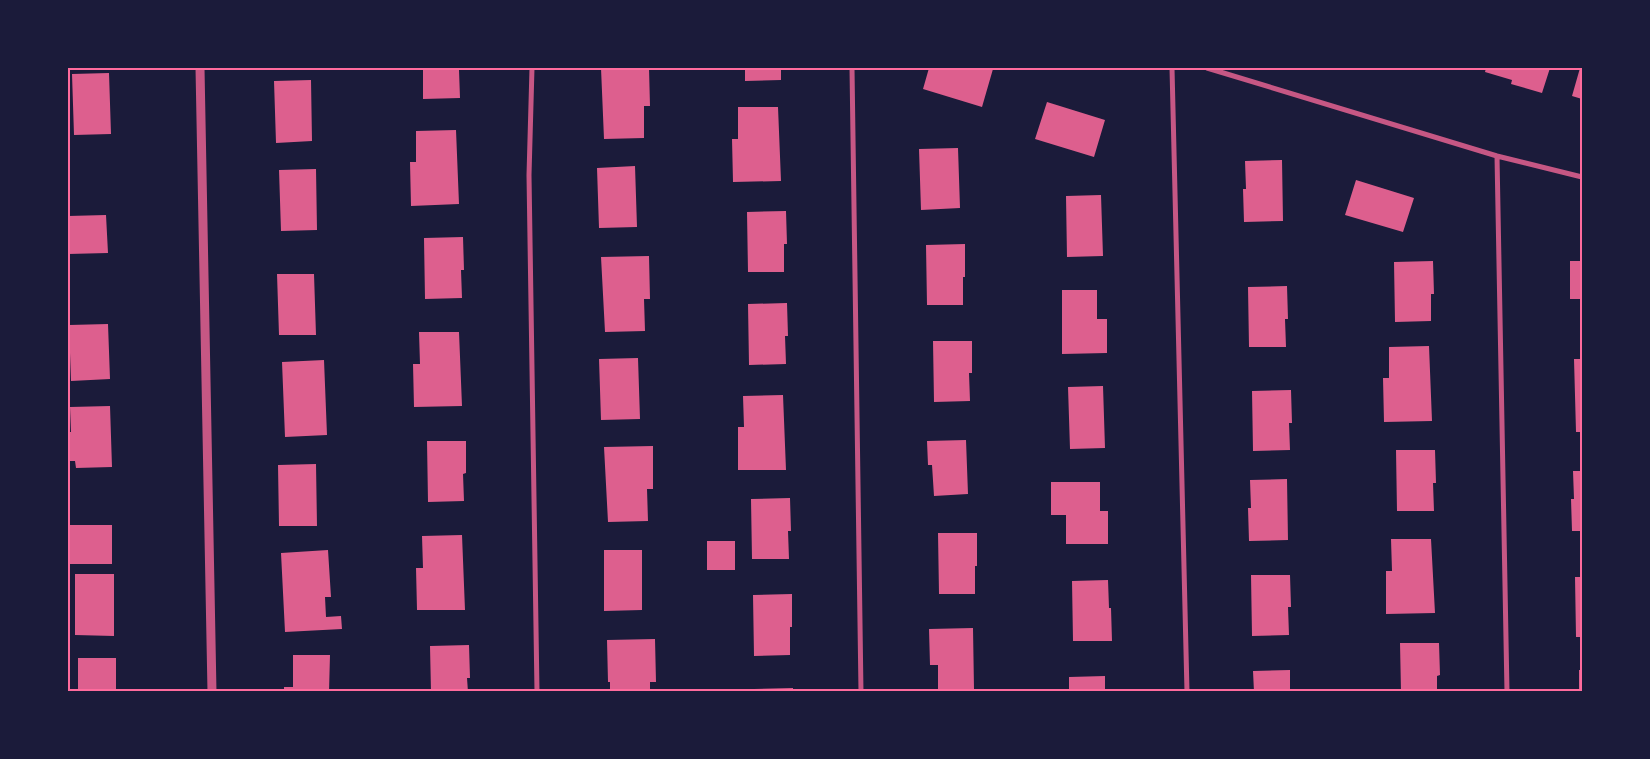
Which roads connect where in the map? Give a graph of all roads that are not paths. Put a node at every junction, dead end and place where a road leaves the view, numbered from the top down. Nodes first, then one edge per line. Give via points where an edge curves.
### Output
1 (200, 68) edge
2 (532, 68) edge
3 (852, 68) edge
4 (1172, 68) edge
5 (1207, 68) edge
6 (1497, 156) junction
7 (1582, 177) edge
8 (212, 692) edge
9 (537, 692) edge
10 (861, 692) edge
11 (1187, 692) edge
12 (1507, 692) edge

1 - 8 street
2 - 9 street via 529,175
3 - 10 street
4 - 11 street
5 - 6 street
6 - 7 street
6 - 12 street

